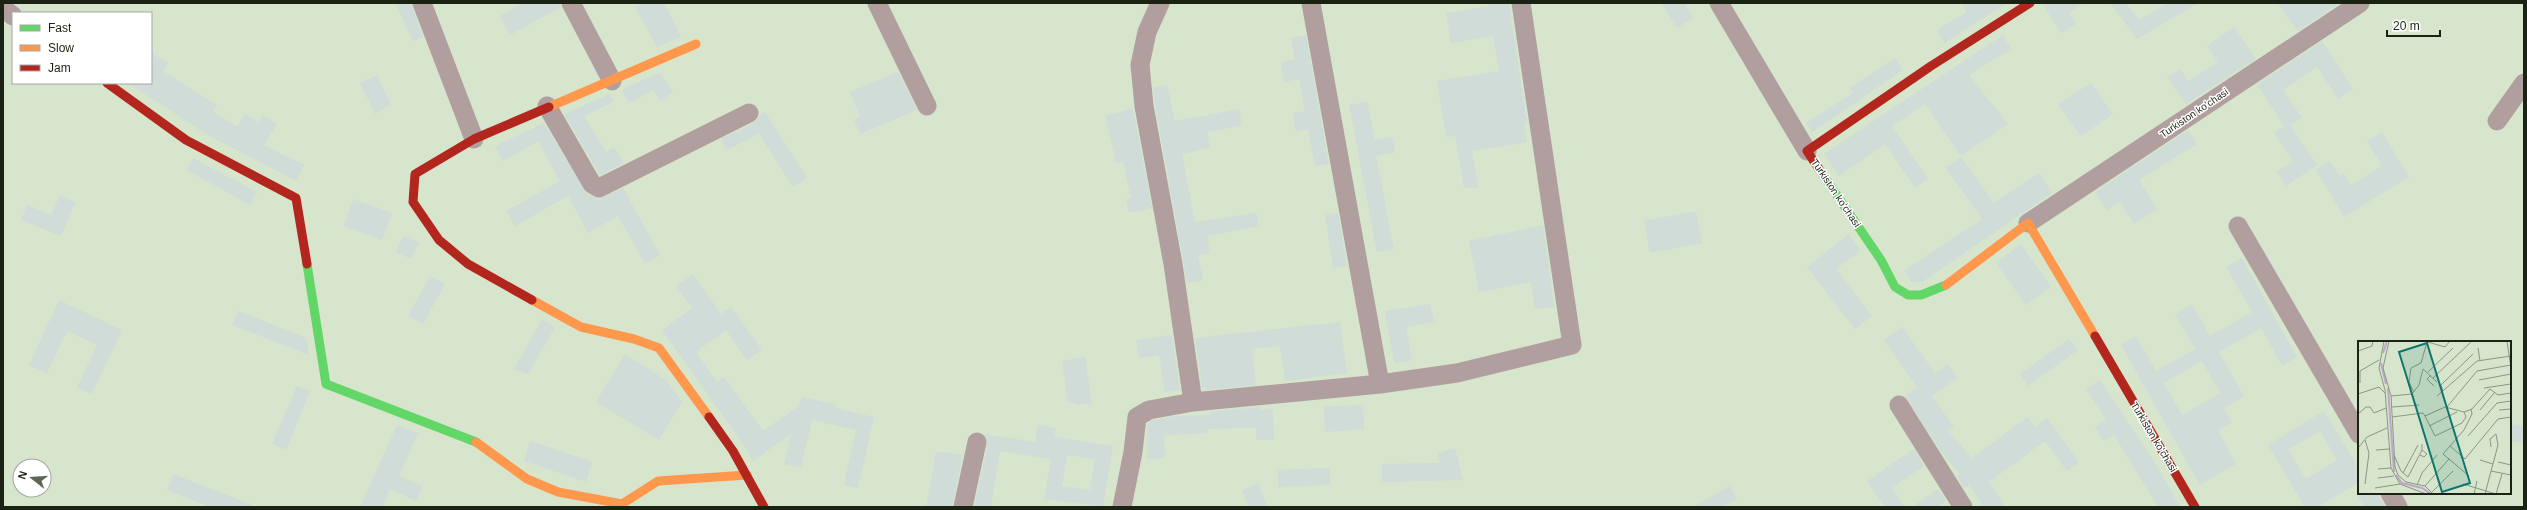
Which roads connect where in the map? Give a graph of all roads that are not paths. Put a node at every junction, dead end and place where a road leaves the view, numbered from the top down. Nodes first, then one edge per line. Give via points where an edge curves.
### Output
1 (422, 3) edge
2 (571, 3) edge
3 (877, 3) edge
4 (1311, 3) edge
5 (1521, 3) edge
6 (1719, 3) edge
7 (2030, 3) edge
8 (2360, 3) edge
9 (1158, 4) edge
10 (3, 8) edge
11 (12, 15) edge
12 (696, 44) dead end
13 (612, 81) junction
14 (2524, 83) edge
15 (108, 84) edge
16 (547, 106) junction
17 (927, 106) dead end
18 (749, 113) dead end
19 (2497, 121) dead end
20 (474, 139) junction
21 (1807, 151) junction
22 (2028, 223) junction
23 (2238, 226) dead end
24 (1380, 384) junction
25 (1193, 402) junction
26 (1899, 405) dead end
27 (2358, 432) edge
28 (977, 442) dead end
29 (747, 474) junction
30 (2391, 494) edge
31 (764, 507) edge
32 (964, 507) edge
33 (1122, 507) edge
34 (1963, 507) edge
35 (2195, 507) edge
36 (2398, 507) edge

1 - 20 street
2 - 13 street
3 - 17 street
4 - 24 street
5 - 24 street via 1572,345 1457,373
6 - 21 street
7 - 21 street, Turkiston koʻchasi via 1931,66
8 - 22 street, Turkiston koʻchasi
9 - 25 street via 1147,32 1140,66 1144,106 1173,264
10 - 11 street
12 - 13 street
13 - 16 street
14 - 19 street
15 - 29 street via 186,140 296,198 326,384 476,442 527,479 558,492 622,504 658,481
16 - 18 street via 592,184 598,188
16 - 20 street
20 - 29 street via 415,174 413,202 439,240 468,264 581,327 634,339 660,348
21 - 22 street, Turkiston koʻchasi via 1881,260 1895,287 1908,295 1921,295 1942,288
22 - 35 street, Turkiston koʻchasi
23 - 27 street
24 - 25 street
25 - 33 street via 1149,410 1136,417 1133,452
26 - 34 street
28 - 32 street
29 - 31 street
30 - 36 street

